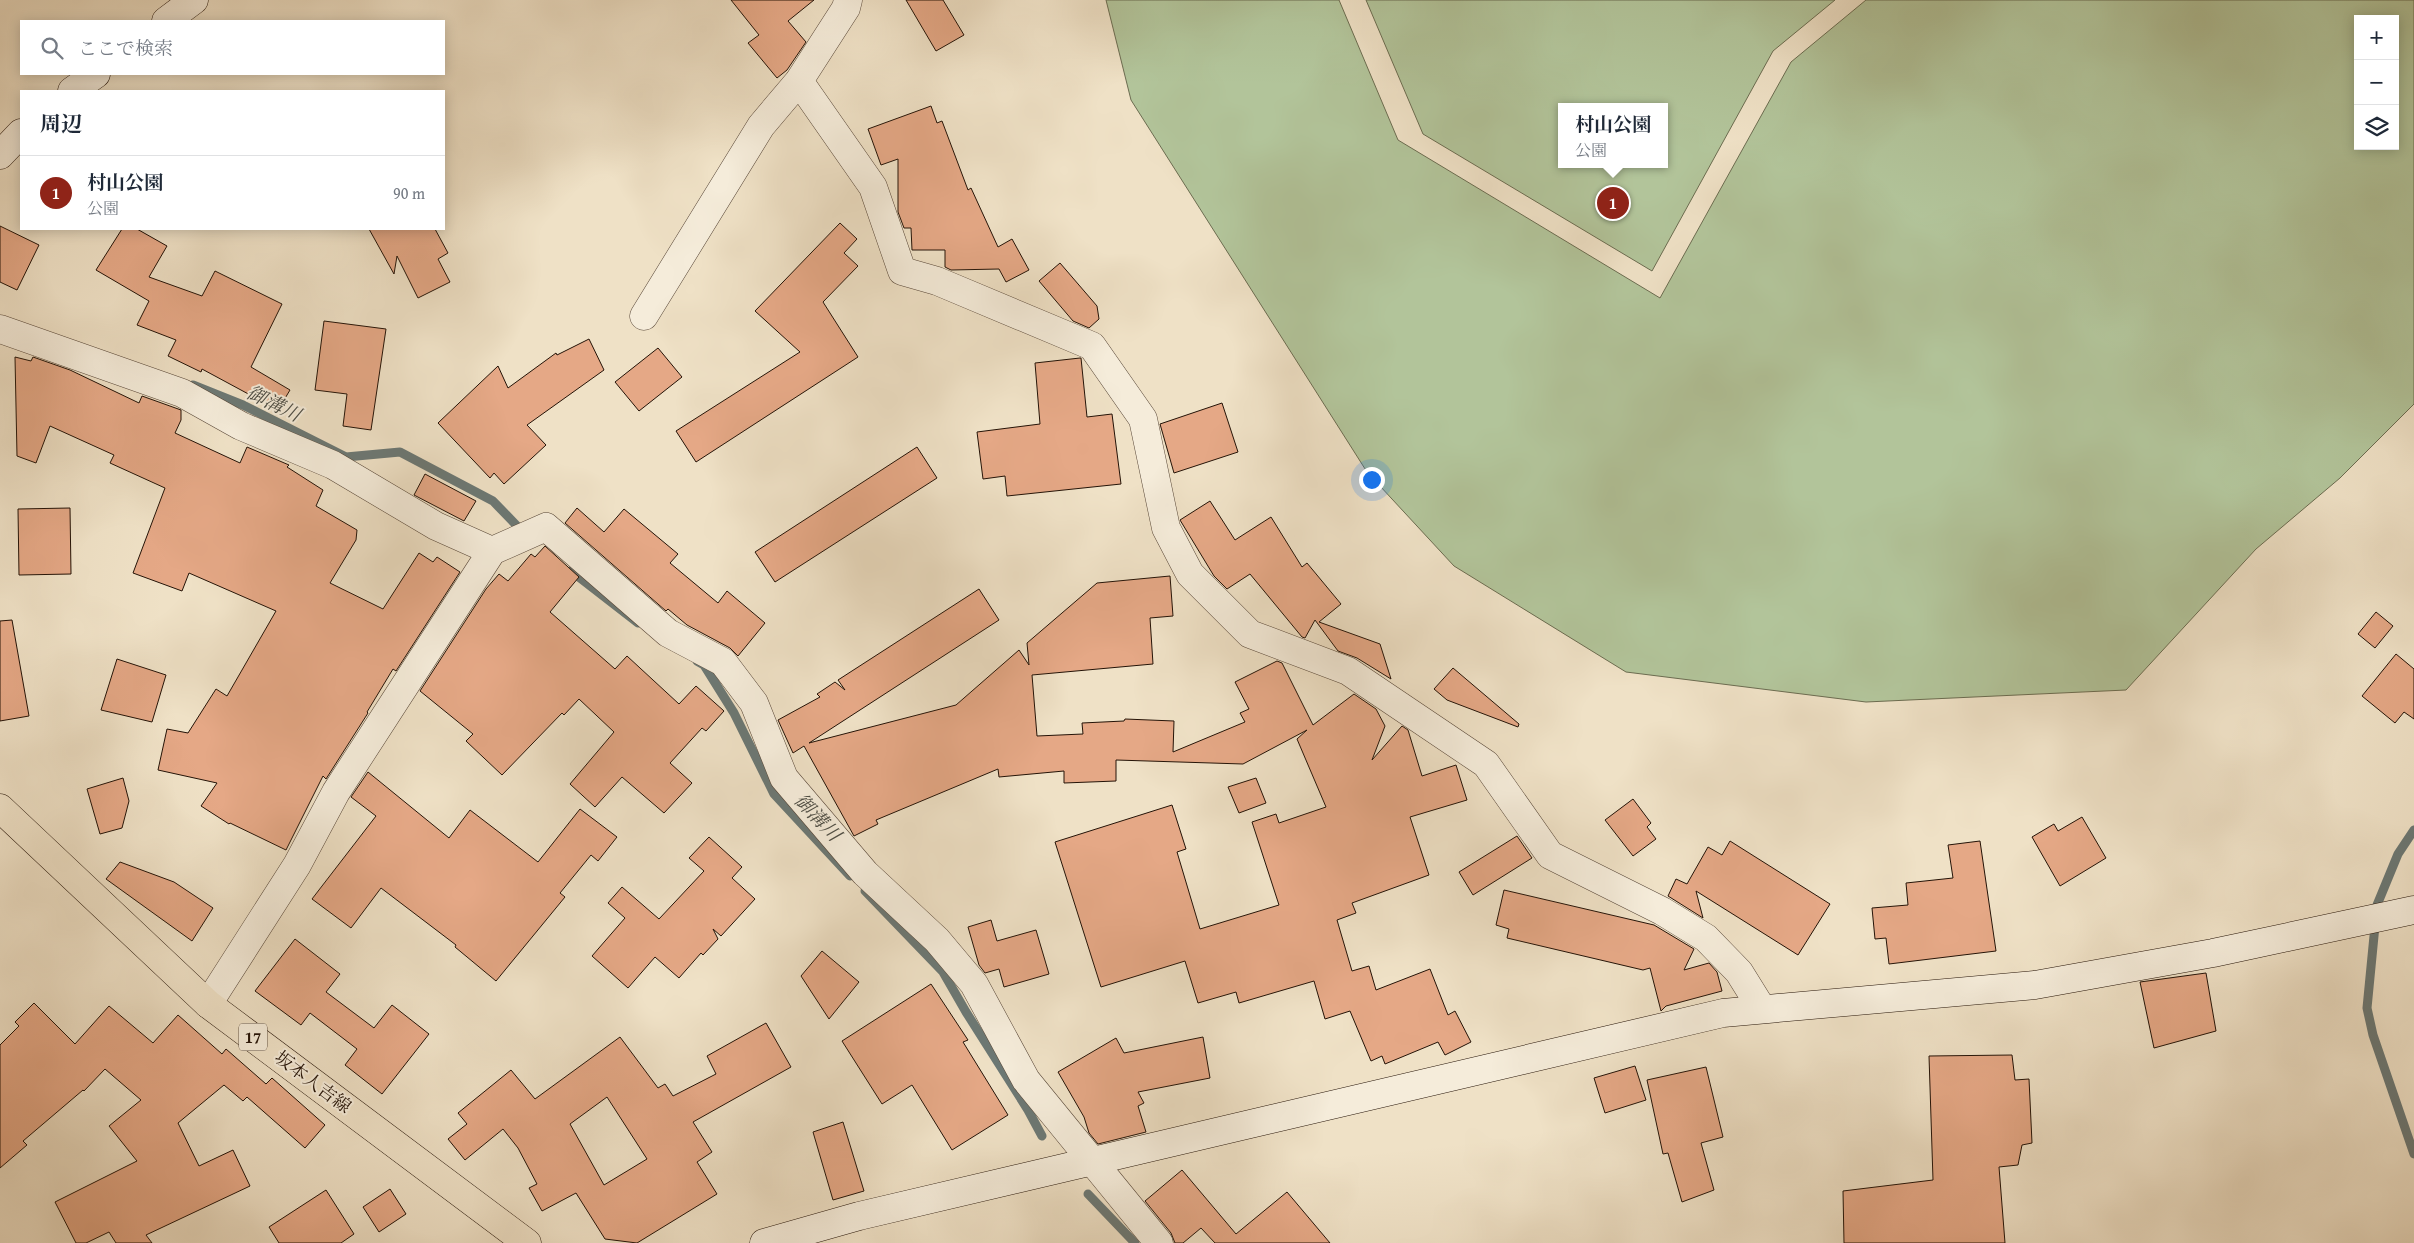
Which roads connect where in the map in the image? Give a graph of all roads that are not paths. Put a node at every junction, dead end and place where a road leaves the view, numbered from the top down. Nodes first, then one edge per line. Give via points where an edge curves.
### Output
1 (194, 0) edge
2 (848, 0) edge
3 (167, 20) edge
4 (95, 75) edge
5 (800, 81) junction
6 (73, 90) edge
7 (20, 135) edge
8 (0, 155) edge
9 (644, 316) dead end
10 (0, 329) edge
11 (492, 550) junction
12 (0, 808) edge
13 (2414, 910) edge
14 (208, 1004) junction
15 (1762, 1009) junction
16 (1093, 1162) junction
17 (527, 1243) edge
18 (764, 1243) edge
19 (1159, 1243) edge

1 - 3 street
2 - 5 street
4 - 6 street
5 - 9 street via 761,126
5 - 15 street via 872,187 902,271 937,281 1092,346 1143,419 1166,528 1190,574 1250,634 1348,671 1486,764 1550,855 1662,911 1706,938 1739,972
7 - 8 street
10 - 11 street via 182,393 240,426 334,466 436,526
11 - 14 street via 336,792 297,865
11 - 16 street via 546,527 668,633 723,662 754,703 784,778 866,873 938,940 974,984 1026,1080
12 - 14 main road, 坂本人吉線 / 17
13 - 15 street via 2213,953 2035,985
14 - 17 main road, 坂本人吉線 / 17
15 - 16 street via 1723,1013 1538,1055
16 - 18 street via 859,1216
16 - 19 street

